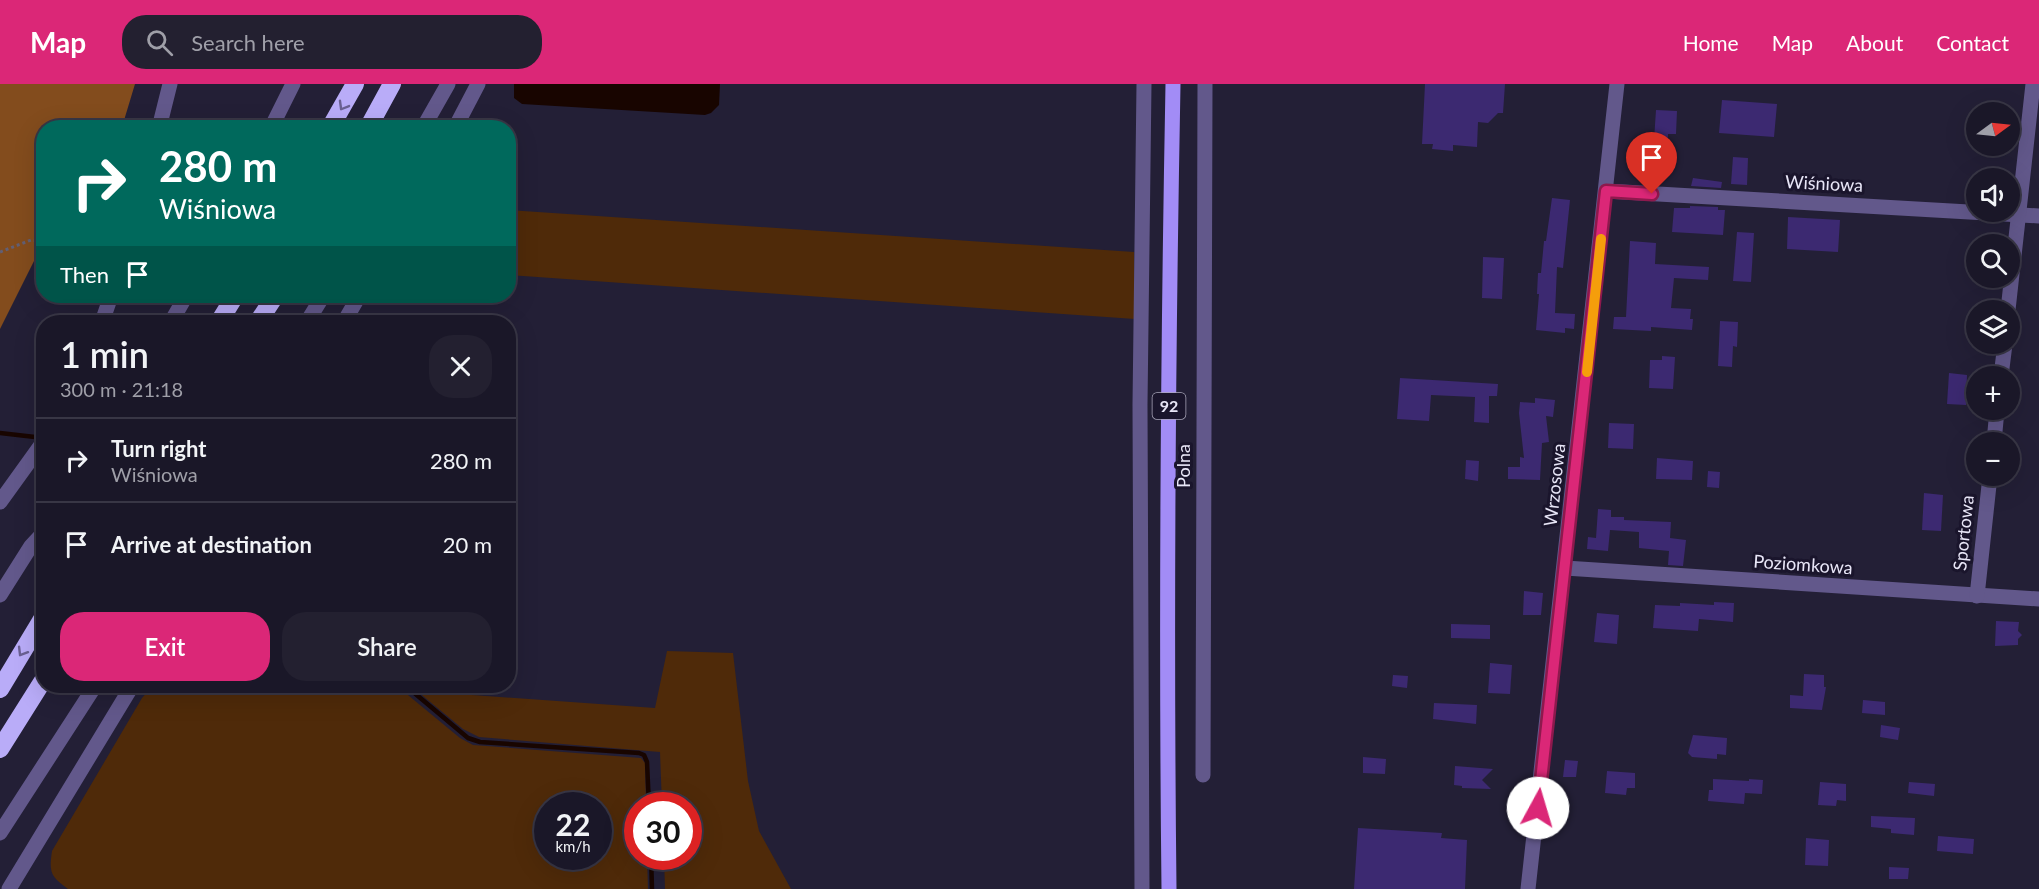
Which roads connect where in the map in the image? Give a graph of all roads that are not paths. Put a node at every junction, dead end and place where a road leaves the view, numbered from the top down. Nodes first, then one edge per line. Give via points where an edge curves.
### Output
1 (170, 84) edge
2 (293, 84) edge
3 (355, 84) edge
4 (392, 84) edge
5 (448, 84) edge
6 (478, 84) edge
7 (1144, 84) edge
8 (1173, 84) edge
9 (1205, 84) edge
10 (1617, 84) edge
11 (2033, 84) edge
12 (161, 120) edge
13 (275, 120) edge
14 (335, 120) edge
15 (372, 120) edge
16 (428, 120) edge
17 (459, 120) edge
18 (1606, 191) junction
19 (2020, 206) edge
20 (1966, 212) edge
21 (2020, 215) edge
22 (2039, 216) edge
23 (2018, 222) edge
24 (2009, 300) edge
25 (36, 452) edge
26 (1989, 486) edge
27 (0, 502) edge
28 (36, 541) edge
29 (1565, 568) junction
30 (0, 595) edge
31 (1977, 596) junction
32 (2039, 599) edge
33 (36, 629) edge
34 (0, 688) edge
35 (36, 692) edge
36 (90, 693) edge
37 (128, 693) edge
38 (0, 749) edge
39 (1203, 776) dead end
40 (0, 833) edge
41 (9, 889) edge
42 (1142, 889) edge
43 (1169, 889) edge
44 (1528, 889) edge

1 - 12 street
2 - 13 street
3 -> 14 highway
4 - 15 highway
5 - 16 street
6 - 17 street
7 - 42 street via 1140,405
8 - 43 main road, 92
9 - 39 street, Polna
10 - 18 street, Wrzosowa
11 - 19 street
18 - 20 street, Wiśniowa
18 - 29 street, Wrzosowa
21 - 22 street, Wiśniowa
23 - 24 street
25 - 27 street
26 - 31 street, Sportowa
28 - 30 street
29 - 31 street, Poziomkowa
29 - 44 street, Wrzosowa
31 - 32 street, Poziomkowa
33 -> 34 highway
35 - 38 highway
36 - 40 street
37 - 41 street

